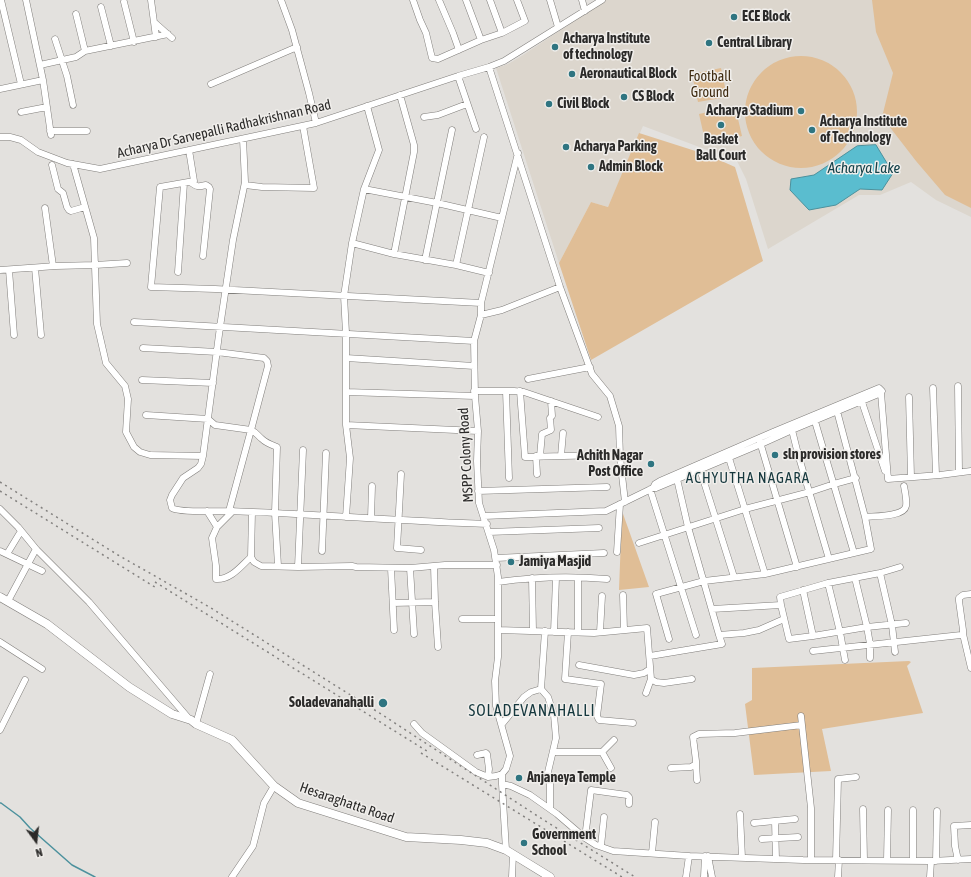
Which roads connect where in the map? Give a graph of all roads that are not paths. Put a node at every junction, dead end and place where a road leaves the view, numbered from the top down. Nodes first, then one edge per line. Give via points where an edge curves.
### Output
1 (1, 0) edge
2 (26, 0) edge
3 (151, 0) edge
4 (281, 0) edge
5 (413, 0) edge
6 (439, 0) edge
7 (466, 0) edge
8 (490, 0) edge
9 (517, 0) edge
10 (550, 0) edge
11 (582, 0) edge
12 (602, 0) edge
13 (124, 2) dead end
14 (101, 7) dead end
15 (585, 11) junction
16 (76, 14) dead end
17 (154, 22) junction
18 (558, 27) junction
19 (502, 33) junction
20 (156, 37) junction
21 (55, 39) dead end
22 (481, 40) junction
23 (134, 42) junction
24 (111, 46) junction
25 (297, 47) junction
26 (458, 50) junction
27 (85, 51) junction
28 (62, 61) junction
29 (40, 65) junction
30 (489, 66) junction
31 (458, 76) junction
32 (43, 80) junction
33 (21, 84) junction
34 (211, 84) dead end
35 (0, 89) edge
36 (400, 95) junction
37 (467, 104) junction
38 (73, 105) dead end
39 (368, 106) junction
40 (47, 107) junction
41 (20, 112) dead end
42 (424, 117) dead end
43 (316, 123) junction
44 (303, 126) junction
45 (476, 129) dead end
46 (87, 130) dead end
47 (452, 130) dead end
48 (0, 137) edge
49 (484, 137) dead end
50 (243, 139) junction
51 (189, 150) junction
52 (518, 153) junction
53 (73, 164) junction
54 (52, 165) dead end
55 (187, 182) junction
56 (245, 185) junction
57 (364, 189) junction
58 (405, 196) junction
59 (438, 203) junction
60 (85, 207) junction
61 (45, 208) dead end
62 (468, 210) junction
63 (502, 218) junction
64 (352, 243) junction
65 (394, 254) junction
66 (203, 256) dead end
67 (425, 260) junction
68 (127, 263) dead end
69 (96, 265) junction
70 (456, 265) junction
71 (53, 266) junction
72 (35, 268) junction
73 (0, 270) edge
74 (9, 270) junction
75 (178, 272) dead end
76 (489, 273) junction
77 (560, 287) junction
78 (226, 290) junction
79 (344, 296) junction
80 (481, 303) junction
81 (481, 315) junction
82 (134, 322) dead end
83 (220, 327) junction
84 (346, 333) junction
85 (14, 335) dead end
86 (41, 335) dead end
87 (474, 340) junction
88 (143, 348) dead end
89 (217, 352) junction
90 (346, 358) junction
91 (474, 366) junction
92 (590, 367) junction
93 (528, 379) dead end
94 (142, 380) dead end
95 (213, 383) junction
96 (958, 386) dead end
97 (933, 388) dead end
98 (506, 391) junction
99 (520, 391) junction
100 (346, 392) junction
101 (475, 394) junction
102 (909, 397) dead end
103 (860, 398) junction
104 (551, 401) junction
105 (837, 411) junction
106 (146, 415) dead end
107 (598, 417) dead end
108 (814, 418) junction
109 (208, 419) junction
110 (346, 425) junction
111 (251, 430) junction
112 (792, 430) junction
113 (478, 431) junction
114 (563, 433) dead end
115 (760, 441) junction
116 (303, 450) dead end
117 (326, 453) dead end
118 (602, 455) dead end
119 (203, 456) junction
120 (538, 456) junction
121 (561, 456) junction
122 (729, 458) junction
123 (700, 467) junction
124 (971, 471) edge
125 (959, 472) junction
126 (401, 474) dead end
127 (537, 474) dead end
128 (936, 475) junction
129 (911, 477) junction
130 (509, 478) dead end
131 (856, 478) junction
132 (677, 479) junction
133 (888, 479) junction
134 (834, 484) junction
135 (372, 486) dead end
136 (904, 486) dead end
137 (607, 487) dead end
138 (651, 488) junction
139 (478, 491) junction
140 (810, 492) junction
141 (778, 501) junction
142 (622, 503) junction
143 (0, 509) edge
144 (745, 509) junction
145 (207, 511) junction
146 (231, 511) junction
147 (252, 512) junction
148 (275, 512) junction
149 (301, 515) junction
150 (323, 516) junction
151 (484, 516) junction
152 (346, 517) junction
153 (865, 517) junction
154 (371, 518) junction
155 (716, 518) junction
156 (399, 520) junction
157 (487, 524) junction
158 (217, 527) junction
159 (688, 527) junction
160 (599, 528) dead end
161 (21, 531) junction
162 (489, 532) junction
163 (664, 534) junction
164 (639, 543) dead end
165 (36, 549) junction
166 (322, 550) dead end
167 (421, 550) dead end
168 (0, 551) edge
169 (617, 552) dead end
170 (854, 552) junction
171 (604, 553) dead end
172 (7, 554) junction
173 (251, 556) junction
174 (496, 558) junction
175 (829, 559) junction
176 (28, 564) junction
177 (497, 565) junction
178 (278, 566) junction
179 (434, 566) junction
180 (298, 567) junction
181 (797, 567) junction
182 (900, 567) dead end
183 (391, 568) junction
184 (410, 568) junction
185 (42, 571) dead end
186 (880, 572) junction
187 (765, 574) junction
188 (734, 577) junction
189 (532, 578) junction
190 (556, 578) junction
191 (578, 578) junction
192 (855, 578) junction
193 (607, 579) dead end
194 (704, 581) junction
195 (498, 582) junction
196 (828, 583) junction
197 (680, 587) junction
198 (803, 590) junction
199 (971, 594) edge
200 (623, 595) dead end
201 (602, 596) dead end
202 (0, 597) edge
203 (8, 602) junction
204 (435, 602) junction
205 (393, 603) junction
206 (412, 603) junction
207 (781, 605) junction
208 (712, 609) junction
209 (462, 619) dead end
210 (498, 619) junction
211 (784, 619) junction
212 (906, 623) dead end
213 (892, 625) junction
214 (868, 627) junction
215 (394, 630) dead end
216 (498, 630) junction
217 (624, 630) junction
218 (533, 631) junction
219 (545, 632) junction
220 (554, 632) junction
221 (568, 632) junction
222 (578, 632) junction
223 (600, 632) junction
224 (840, 632) junction
225 (414, 634) dead end
226 (963, 634) junction
227 (696, 635) dead end
228 (719, 635) junction
229 (813, 636) junction
230 (669, 639) dead end
231 (0, 642) edge
232 (894, 642) junction
233 (870, 645) junction
234 (438, 647) dead end
235 (843, 648) junction
236 (814, 651) dead end
237 (895, 652) dead end
238 (650, 656) junction
239 (870, 658) dead end
240 (844, 660) dead end
241 (579, 665) dead end
242 (971, 668) edge
243 (42, 669) dead end
244 (650, 670) junction
245 (210, 674) dead end
246 (651, 679) junction
247 (692, 679) dead end
248 (25, 680) dead end
249 (541, 689) junction
250 (646, 693) dead end
251 (801, 716) dead end
252 (193, 722) junction
253 (633, 722) dead end
254 (414, 724) dead end
255 (502, 724) junction
256 (802, 725) junction
257 (0, 730) edge
258 (614, 740) dead end
259 (553, 752) junction
260 (602, 752) junction
261 (477, 755) dead end
262 (696, 764) junction
263 (611, 768) dead end
264 (671, 768) dead end
265 (502, 774) junction
266 (488, 777) junction
267 (856, 777) dead end
268 (697, 780) dead end
269 (502, 784) junction
270 (274, 786) junction
271 (629, 804) dead end
272 (550, 808) junction
273 (863, 809) dead end
274 (888, 810) dead end
275 (913, 810) dead end
276 (937, 811) dead end
277 (740, 814) dead end
278 (604, 817) dead end
279 (795, 819) dead end
280 (775, 821) junction
281 (655, 822) dead end
282 (754, 823) dead end
283 (971, 825) edge
284 (798, 837) dead end
285 (584, 838) junction
286 (775, 838) junction
287 (762, 839) dead end
288 (601, 846) junction
289 (510, 852) junction
290 (652, 853) junction
291 (689, 856) junction
292 (707, 856) junction
293 (742, 858) junction
294 (776, 859) junction
295 (971, 859) edge
296 (810, 860) junction
297 (838, 860) junction
298 (864, 860) junction
299 (887, 860) junction
300 (958, 860) junction
301 (913, 861) junction
302 (934, 861) junction
303 (232, 877) edge
304 (512, 877) edge
305 (550, 877) edge
306 (686, 877) edge
307 (704, 877) edge
308 (712, 877) edge
309 (838, 877) edge
310 (930, 877) edge

1 - 33 street
2 - 29 street
3 - 17 street
4 - 25 street
5 - 26 street via 426,32 432,58 438,59
6 - 26 street
7 - 22 street
8 - 19 street
9 - 19 street via 525,21
10 - 18 street
11 - 15 street
12 - 15 street, Acharya Dr Sarvepalli Radhakrishnan Road
13 - 23 street
14 - 24 street
15 - 18 street, Acharya Dr Sarvepalli Radhakrishnan Road
16 - 27 street
17 - 20 street
17 - 20 street via 170,36
18 - 30 street, Acharya Dr Sarvepalli Radhakrishnan Road via 504,61
19 - 22 street
20 - 23 street
21 - 28 street
22 - 26 street
23 - 24 street
24 - 27 street
25 - 34 street
25 - 43 street
27 - 28 street
28 - 29 street
28 - 38 street
29 - 32 street
30 - 31 street, Acharya Dr Sarvepalli Radhakrishnan Road
30 - 52 street
31 - 36 street, Acharya Dr Sarvepalli Radhakrishnan Road
31 - 37 street
32 - 33 street
32 - 40 street
33 - 35 street
36 - 39 street, Acharya Dr Sarvepalli Radhakrishnan Road
36 - 58 street via 414,145
37 - 42 street
37 - 45 street
39 - 43 street, Acharya Dr Sarvepalli Radhakrishnan Road
39 - 57 street via 379,150
40 - 41 street
40 - 46 street via 51,133
43 - 44 street, Acharya Dr Sarvepalli Radhakrishnan Road
44 - 50 street, Acharya Dr Sarvepalli Radhakrishnan Road
44 - 56 street via 314,188
47 - 59 street
48 - 53 street, Acharya Dr Sarvepalli Radhakrishnan Road via 10,136 21,140 38,152
49 - 62 street
50 - 51 street, Acharya Dr Sarvepalli Radhakrishnan Road
50 - 56 street
51 - 53 street, Acharya Dr Sarvepalli Radhakrishnan Road via 100,169
51 - 55 street via 194,181
52 - 63 street, MSPP Colony Road
52 - 77 street
53 - 60 street
54 - 60 street via 58,189 63,193 69,210
55 - 66 street via 201,187 206,185 210,189
55 - 75 street
55 - 78 street via 160,187 151,287
56 - 78 street via 233,240
57 - 58 street
57 - 64 street
58 - 59 street
58 - 65 street
59 - 62 street
59 - 67 street
60 - 69 street via 94,238
61 - 71 street
62 - 63 street
62 - 70 street
63 - 76 street, MSPP Colony Road
64 - 65 street
64 - 79 street
65 - 67 street
67 - 70 street
68 - 69 street
69 - 71 street
69 - 119 street via 97,324 106,363 125,386 128,399 126,432 134,447 150,455
70 - 76 street
71 - 72 street
72 - 74 street
72 - 86 street
73 - 74 street
74 - 85 street
76 - 80 street, MSPP Colony Road
77 - 81 street via 502,310
77 - 92 street
78 - 79 street
78 - 83 street
79 - 80 street
79 - 84 street
80 - 81 street, MSPP Colony Road
81 - 87 street, MSPP Colony Road
82 - 83 street
83 - 84 street
83 - 89 street
84 - 87 street
84 - 90 street
87 - 91 street, MSPP Colony Road
88 - 89 street
89 - 95 street
89 - 111 street via 264,358 267,361 268,366
90 - 91 street
90 - 100 street
91 - 101 street, MSPP Colony Road
92 - 93 street
92 - 142 street via 592,374 610,396 619,426
94 - 95 street
95 - 109 street
96 - 125 street
97 - 128 street
98 - 99 street
98 - 101 street
98 - 130 street
99 - 104 street
99 - 120 street via 525,457
100 - 101 street
100 - 110 street
101 - 113 street, MSPP Colony Road
102 - 129 street
103 - 105 street
103 - 108 street
103 - 133 street
103 - 133 street via 881,394
104 - 107 street
104 - 120 street via 551,430 542,434
105 - 108 street
105 - 131 street
106 - 109 street
108 - 112 street
108 - 115 street
108 - 134 street
109 - 111 street via 215,425
109 - 119 street
110 - 113 street
110 - 152 street via 350,458
111 - 146 street
111 - 148 street via 267,443 277,447
112 - 115 street
112 - 140 street
113 - 139 street, MSPP Colony Road
114 - 121 street
115 - 122 street
115 - 123 street
115 - 141 street
116 - 149 street
117 - 150 street
118 - 121 street
119 - 145 street via 198,468 184,478 170,500 174,510
120 - 121 street
120 - 127 street
122 - 123 street
122 - 144 street
123 - 132 street
123 - 138 street via 654,484
123 - 155 street
124 - 125 street
125 - 128 street
126 - 156 street
128 - 129 street
129 - 133 street
131 - 134 street
131 - 153 street
132 - 138 street
132 - 159 street
134 - 140 street
134 - 170 street
135 - 154 street
136 - 153 street via 904,510 898,514
137 - 139 street
138 - 142 street
138 - 163 street
139 - 151 street, MSPP Colony Road
140 - 141 street
140 - 175 street
141 - 144 street
141 - 181 street
142 - 151 street via 606,511
142 - 169 street
143 - 161 street
144 - 155 street
144 - 187 street
145 - 146 street
145 - 158 street
146 - 147 street
146 - 158 street
147 - 148 street
147 - 173 street
148 - 149 street
148 - 178 street
149 - 150 street
149 - 180 street
150 - 152 street
150 - 166 street
151 - 157 street, MSPP Colony Road
152 - 154 street
153 - 170 street via 871,549
154 - 156 street
155 - 159 street
155 - 188 street
156 - 157 street
156 - 167 street via 397,548
157 - 162 street, MSPP Colony Road
158 - 173 street via 212,538 216,579 232,575
159 - 163 street
159 - 194 street
160 - 162 street
161 - 165 street
161 - 172 street
162 - 174 street, MSPP Colony Road
163 - 164 street
163 - 197 street
165 - 176 street
165 - 252 street via 89,602
168 - 172 street
170 - 175 street
171 - 174 street
172 - 176 street
173 - 178 street via 254,562 261,566
174 - 177 street, MSPP Colony Road
175 - 181 street
176 - 185 street
176 - 203 street
177 - 179 street
177 - 195 street, MSPP Colony Road
178 - 180 street
179 - 184 street
179 - 204 street
180 - 183 street
181 - 187 street
182 - 186 street
183 - 184 street
183 - 205 street
184 - 206 street
186 - 192 street
186 - 213 street
187 - 188 street
188 - 194 street
189 - 190 street
189 - 195 street
189 - 218 street
190 - 191 street
190 - 220 street
191 - 193 street
191 - 222 street
192 - 196 street
192 - 214 street
194 - 197 street
194 - 208 street
195 - 210 street, MSPP Colony Road
196 - 198 street
196 - 224 street
197 - 227 street
197 - 230 street via 656,594
198 - 207 street via 780,597
198 - 229 street
199 - 226 street via 963,595 958,601
200 - 217 street
201 - 223 street
202 - 203 main road, Hesaraghatta Road
203 - 252 main road, Hesaraghatta Road via 47,624 128,687 172,714
204 - 206 street
204 - 234 street
205 - 206 street
205 - 215 street
206 - 225 street
207 - 208 street
207 - 211 street
208 - 228 street
209 - 210 street
210 - 216 street, MSPP Colony Road
211 - 228 street via 759,630
211 - 229 street via 789,639
212 - 213 street
213 - 214 street
213 - 232 street
214 - 224 street
214 - 233 street
216 - 218 street
216 - 255 street, MSPP Colony Road via 496,706
217 - 223 street
217 - 238 street via 648,628
218 - 219 street
219 - 220 street
219 - 249 street
220 - 221 street
221 - 222 street
221 - 253 street via 565,679 601,684 597,718 599,720
222 - 223 street
224 - 229 street
224 - 235 street
226 - 232 street
226 - 242 street
228 - 238 street via 722,644
231 - 243 street
232 - 233 street
232 - 237 street
233 - 235 street
233 - 239 street
235 - 236 street
235 - 240 street
238 - 244 street
241 - 244 street via 634,675
244 - 246 street
245 - 252 street
246 - 247 street via 664,683
246 - 250 street
248 - 257 street
249 - 255 street via 524,697
249 - 259 street via 548,697 554,715 556,738
251 - 256 street
252 - 270 main road, Hesaraghatta Road via 232,740
254 - 266 street via 422,733 476,772
255 - 265 street, MSPP Colony Road via 510,756
256 - 262 street via 735,733 699,734 693,737
256 - 296 street via 811,808
258 - 260 street
259 - 260 street
259 - 272 street via 548,772
260 - 263 street
261 - 266 street via 487,754
262 - 264 street via 691,767
262 - 268 street
265 - 266 street
265 - 269 street, MSPP Colony Road
267 - 297 street via 838,779
269 - 272 street via 530,794
269 - 289 street, MSPP Colony Road
270 - 289 main road, Hesaraghatta Road via 298,803 406,837 487,843
270 - 303 street via 264,803 253,846
271 - 285 street via 627,795 591,790
272 - 285 street
273 - 298 street
274 - 299 street
275 - 301 street
276 - 302 street
277 - 293 street
278 - 288 street
279 - 280 street
280 - 282 street
280 - 286 street
281 - 290 street
283 - 300 street via 954,826
284 - 286 street
285 - 288 street
286 - 287 street
286 - 294 street
288 - 290 street via 613,850
289 - 304 street, MSPP Colony Road
289 - 305 main road, Hesaraghatta Road
290 - 291 street
291 - 292 street
291 - 306 street
292 - 293 street
292 - 307 street
292 - 308 street
293 - 294 street
294 - 296 street
295 - 300 street
296 - 297 street
297 - 298 street
297 - 309 street
298 - 299 street
299 - 301 street
300 - 302 street
301 - 302 street
302 - 310 street

